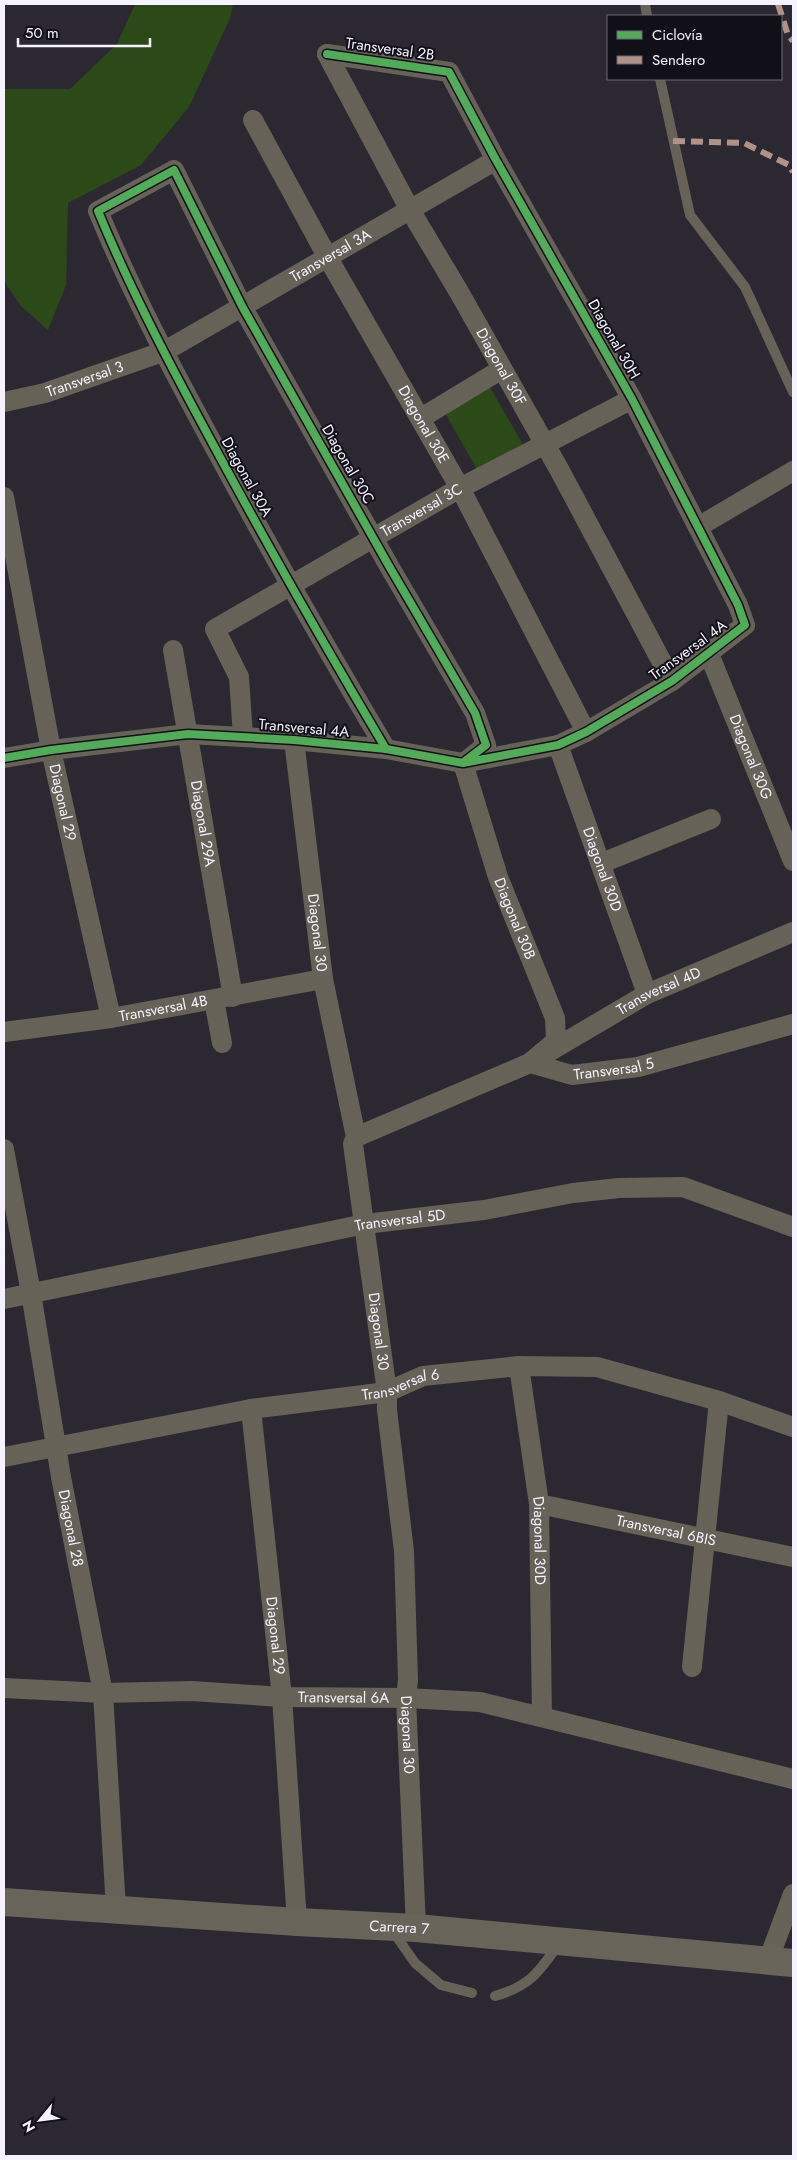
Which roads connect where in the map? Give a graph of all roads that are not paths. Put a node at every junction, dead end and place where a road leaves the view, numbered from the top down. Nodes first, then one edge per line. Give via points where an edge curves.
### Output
1 (327, 54) joint
2 (449, 72) joint
3 (660, 80) edge
4 (253, 120) dead end
5 (496, 160) junction
6 (410, 210) junction
7 (98, 211) joint
8 (328, 258) junction
9 (243, 308) junction
10 (165, 351) junction
11 (502, 370) junction
12 (793, 392) edge
13 (632, 399) junction
14 (4, 402) edge
15 (421, 418) junction
16 (544, 444) junction
17 (793, 471) edge
18 (460, 488) junction
19 (4, 497) edge
20 (698, 527) junction
21 (373, 538) junction
22 (290, 586) junction
23 (745, 625) joint
24 (173, 650) dead end
25 (709, 654) junction
26 (672, 681) junction
27 (586, 732) junction
28 (188, 734) junction
29 (243, 737) junction
30 (294, 740) junction
31 (558, 745) junction
32 (386, 749) junction
33 (51, 750) junction
34 (4, 758) edge
35 (463, 763) junction
36 (711, 819) dead end
37 (793, 861) edge
38 (602, 863) junction
39 (793, 932) edge
40 (323, 979) junction
41 (647, 994) junction
42 (223, 998) junction
43 (111, 1018) junction
44 (793, 1024) edge
45 (4, 1032) edge
46 (222, 1043) dead end
47 (530, 1063) junction
48 (356, 1137) junction
49 (4, 1149) edge
50 (366, 1224) junction
51 (793, 1227) edge
52 (31, 1293) junction
53 (4, 1299) edge
54 (519, 1366) junction
55 (387, 1392) junction
56 (719, 1401) junction
57 (252, 1409) junction
58 (793, 1427) edge
59 (56, 1448) junction
60 (4, 1457) edge
61 (539, 1504) junction
62 (706, 1539) junction
63 (793, 1557) edge
64 (692, 1667) dead end
65 (4, 1688) edge
66 (103, 1693) junction
67 (282, 1697) junction
68 (406, 1698) junction
69 (542, 1717) junction
70 (793, 1779) edge
71 (793, 1894) edge
72 (4, 1902) edge
73 (116, 1909) junction
74 (297, 1922) junction
75 (389, 1926) junction
76 (416, 1928) junction
77 (561, 1941) junction
78 (781, 1962) edge
79 (472, 1993) dead end
80 (495, 1996) dead end

1 - 2 street, Transversal 2B
1 - 6 street, Diagonal 30F
2 - 5 street, Diagonal 30H
3 - 12 lane via 690,214 745,287
4 - 8 street, Diagonal 30E
5 - 6 street, Transversal 3A
5 - 13 street, Diagonal 30H
6 - 8 street, Transversal 3A
6 - 11 street, Diagonal 30F
7 - 9 street, Diagonal 30C via 174,170
7 - 10 street, Diagonal 30A
8 - 9 street, Transversal 3A
8 - 15 street, Diagonal 30E
9 - 10 street, Transversal 3A
9 - 21 street, Diagonal 30C
10 - 14 street, Transversal 3 via 45,393
10 - 22 street, Diagonal 30A
11 - 15 street
11 - 16 street, Diagonal 30F
13 - 16 street, Transversal 3C
13 - 20 street, Diagonal 30H
15 - 18 street, Diagonal 30E
16 - 18 street, Transversal 3C
16 - 26 street, Diagonal 30F
17 - 20 street
18 - 21 street, Transversal 3C
18 - 27 street, Diagonal 30E
19 - 33 street, Diagonal 29
20 - 23 street, Diagonal 30H
21 - 22 street, Transversal 3C
21 - 35 street, Diagonal 30C via 475,713 486,745
22 - 29 street, Transversal 3C via 215,629 238,678
22 - 32 street, Diagonal 30A
23 - 25 street, Transversal 4A
24 - 28 street, Diagonal 29A
25 - 26 street, Transversal 4A
25 - 37 street, Diagonal 30G
26 - 27 street, Transversal 4A
27 - 31 street, Transversal 4A
28 - 29 street, Transversal 4A
28 - 33 street, Transversal 4A
28 - 42 street, Diagonal 29A
29 - 30 street, Transversal 4A
30 - 32 street, Transversal 4A
30 - 40 street, Diagonal 30
31 - 35 street, Transversal 4A
31 - 38 street, Diagonal 30D
32 - 35 street, Transversal 4A
33 - 34 street, Transversal 4A
33 - 43 street, Diagonal 29
35 - 47 street, Diagonal 30B via 498,877 555,1018 556,1041
36 - 38 street
38 - 41 street, Diagonal 30D
39 - 41 street, Transversal 4D
40 - 42 street, Transversal 4B
40 - 48 street, Diagonal 30
41 - 47 street, Transversal 4D
42 - 43 street, Transversal 4B
42 - 46 street, Diagonal 29A
43 - 45 street, Transversal 4B
44 - 47 street, Transversal 5 via 638,1067 572,1075
47 - 48 street
48 - 50 street, Diagonal 30 via 353,1144
49 - 52 street, Diagonal 28
50 - 51 street, Transversal 5D via 484,1210 573,1193 683,1187
50 - 52 street, Transversal 5D
50 - 55 street, Diagonal 30
52 - 53 street, Transversal 5D
52 - 59 street, Diagonal 28
54 - 55 street, Transversal 6 via 423,1376
54 - 56 street, Transversal 6 via 597,1367
54 - 61 street, Diagonal 30D
55 - 57 street, Transversal 6
55 - 68 street, Diagonal 30 via 404,1551
56 - 58 street, Transversal 6
56 - 62 street
57 - 59 street, Transversal 6
57 - 67 street, Diagonal 29
59 - 60 street, Transversal 6
59 - 66 street, Diagonal 28
61 - 62 street, Transversal 6BIS
61 - 69 street, Diagonal 30D
62 - 63 street, Transversal 6BIS
62 - 64 street
65 - 66 street, Transversal 6A
66 - 67 street, Transversal 6A via 192,1691
66 - 73 street, Diagonal 28
67 - 68 street, Transversal 6A
67 - 74 street, Diagonal 29
68 - 69 street, Transversal 6A via 480,1702
68 - 76 street, Diagonal 30
69 - 70 street, Transversal 6A
71 - 78 street
72 - 73 main road, Carrera 7
73 - 74 main road, Carrera 7
74 - 75 main road, Carrera 7
75 - 76 main road, Carrera 7
75 - 79 lane via 415,1963 441,1985
76 - 77 main road, Carrera 7
77 - 78 main road, Carrera 7
77 - 80 lane via 539,1972 517,1990

